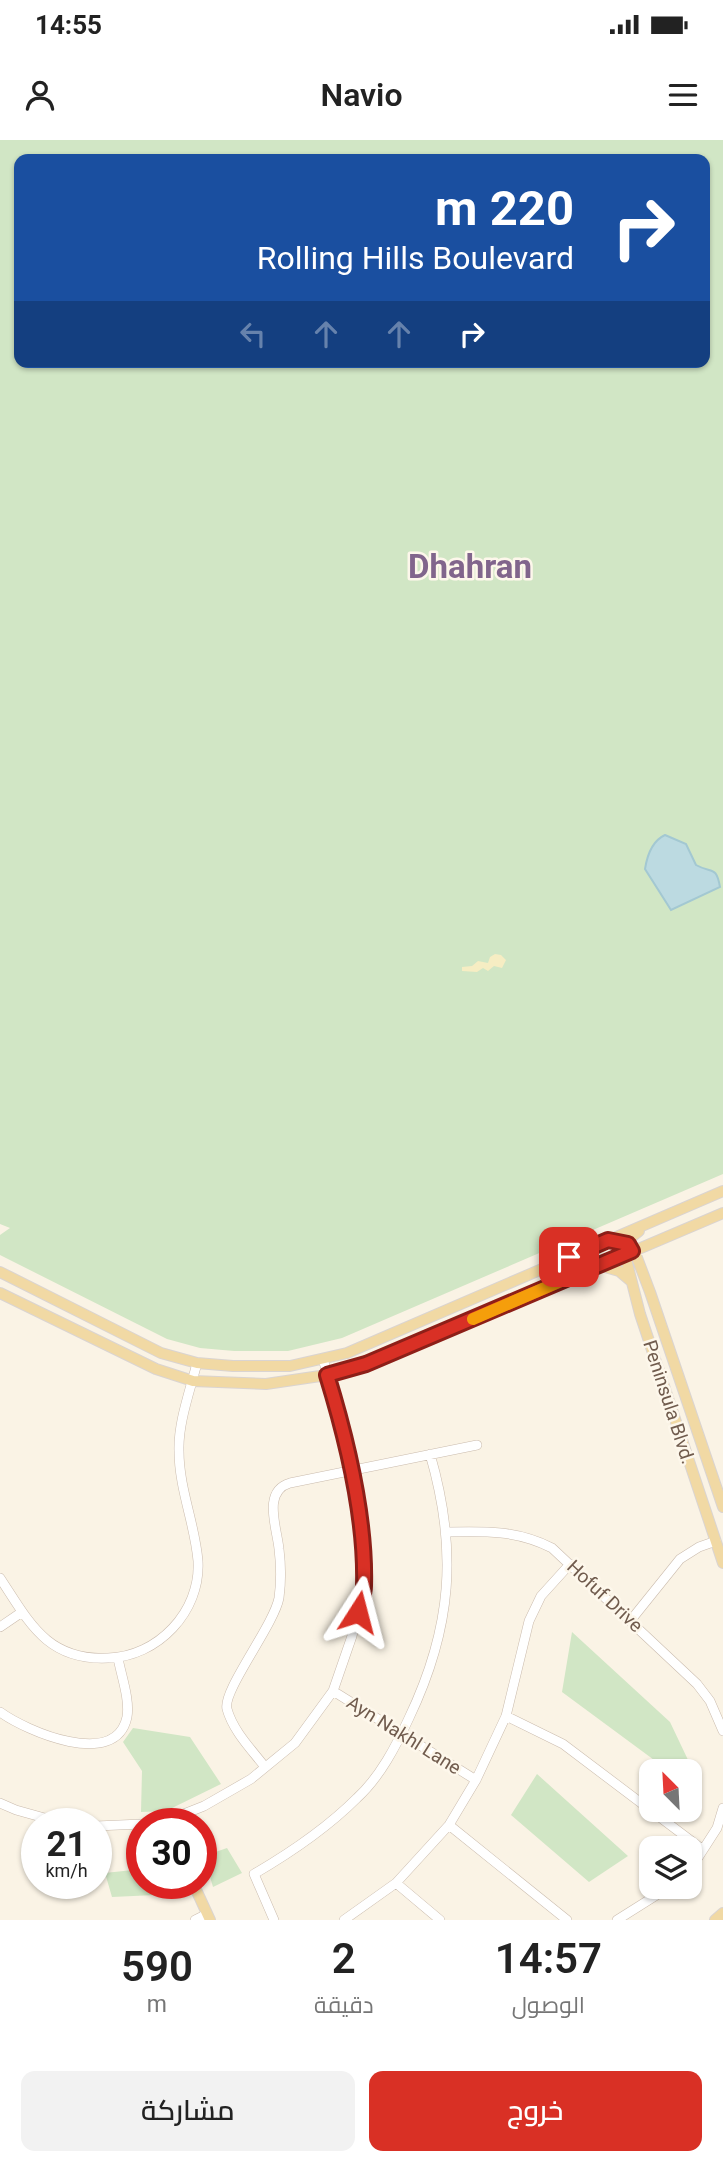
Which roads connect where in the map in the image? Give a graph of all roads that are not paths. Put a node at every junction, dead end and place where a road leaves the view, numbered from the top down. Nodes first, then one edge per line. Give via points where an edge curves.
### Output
1 (723, 1191) edge
2 (723, 1213) edge
3 (649, 1223) junction
4 (608, 1240) junction
5 (653, 1242) junction
6 (625, 1251) junction
7 (598, 1265) junction
8 (0, 1272) edge
9 (644, 1275) junction
10 (632, 1282) junction
11 (0, 1293) edge
12 (474, 1298) junction
13 (481, 1315) junction
14 (323, 1359) junction
15 (197, 1363) junction
16 (327, 1375) junction
17 (193, 1381) junction
18 (477, 1445) dead end
19 (430, 1454) junction
20 (351, 1469) junction
21 (723, 1507) edge
22 (446, 1532) junction
23 (716, 1541) junction
24 (723, 1563) edge
25 (570, 1564) junction
26 (0, 1578) edge
27 (22, 1612) junction
28 (631, 1620) junction
29 (0, 1627) edge
30 (121, 1660) junction
31 (333, 1691) junction
32 (0, 1712) edge
33 (506, 1716) junction
34 (723, 1731) edge
35 (402, 1734) junction
36 (265, 1767) junction
37 (476, 1780) junction
38 (0, 1802) edge
39 (199, 1808) edge
40 (723, 1808) edge
41 (21, 1811) edge
42 (449, 1825) junction
43 (685, 1836) edge
44 (702, 1849) edge
45 (396, 1883) junction
46 (200, 1899) edge
47 (650, 1899) edge
48 (723, 1913) edge
49 (208, 1917) edge
50 (195, 1920) edge
51 (274, 1920) edge
52 (344, 1920) edge
53 (440, 1920) edge
54 (567, 1920) edge
55 (617, 1920) edge
56 (715, 1920) edge

1 - 3 main road
2 - 5 main road
3 - 4 main road
3 - 6 main road
4 - 6 main road
4 - 12 main road
5 - 6 main road
5 - 9 main road
6 - 7 main road
6 - 9 main road, Peninsula Blvd.
6 - 10 main road, Peninsula Blvd.
7 - 10 main road via 619,1271
7 - 13 main road
8 - 15 main road via 150,1348
9 - 21 main road, Peninsula Blvd.
10 - 23 main road, Peninsula Blvd.
11 - 17 main road via 156,1369
12 - 13 main road
12 - 14 main road
13 - 16 main road via 366,1364
14 - 15 main road via 290,1366
14 - 16 street
15 - 17 street
16 - 17 main road via 266,1384
16 - 20 street
17 - 30 street via 178,1448 198,1564 192,1597 173,1630 150,1649
18 - 19 street
19 - 20 street
19 - 22 street
20 - 31 street via 364,1588
20 - 36 street via 283,1485 276,1492 279,1599 226,1707 240,1735
22 - 25 street, Hofuf Drive via 523,1535 552,1548
22 - 35 street via 446,1609 435,1654
23 - 24 main road, Peninsula Blvd.
23 - 28 street via 680,1559
25 - 28 street, Hofuf Drive
25 - 33 street via 541,1596 529,1621
26 - 27 street
27 - 29 street
27 - 30 street via 48,1643 97,1659
28 - 34 street, Hofuf Drive via 697,1684
30 - 32 street via 127,1717 120,1731 107,1741 75,1743 46,1737
31 - 35 street, Ayn Nakhl Lane
31 - 36 street via 295,1743
33 - 37 street
33 - 43 street via 563,1744
35 - 37 street, Ayn Nakhl Lane
35 - 51 street via 358,1798 254,1874
36 - 39 street
37 - 42 street
38 - 41 street
40 - 44 street via 717,1828
42 - 45 street
42 - 54 street
45 - 52 street
45 - 53 street
46 - 49 main road
47 - 55 street
48 - 56 main road
49 - 50 street

